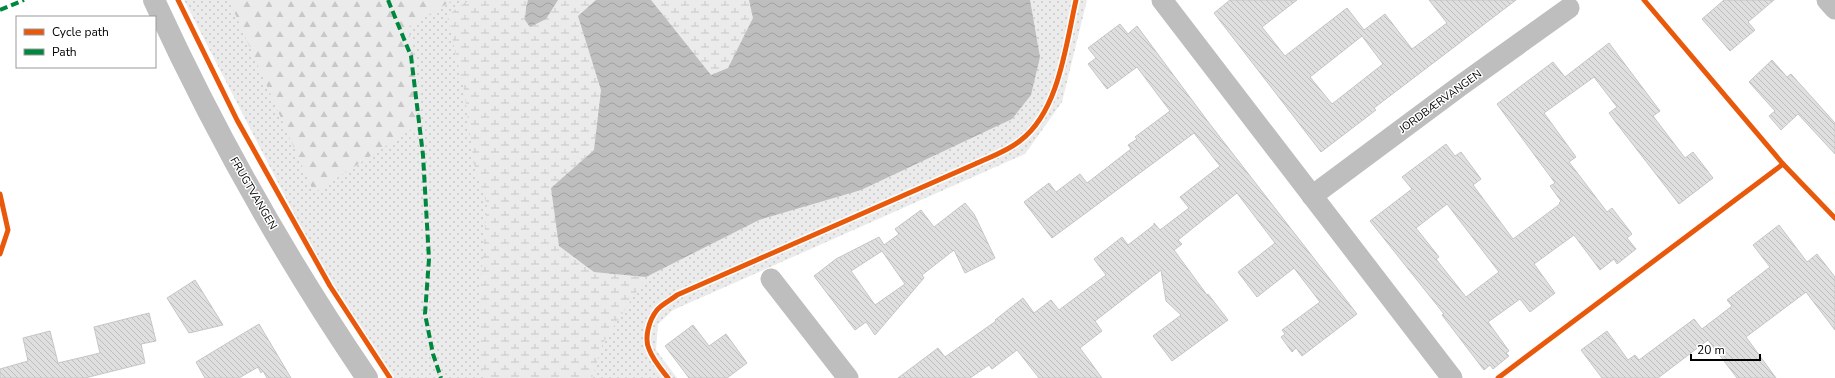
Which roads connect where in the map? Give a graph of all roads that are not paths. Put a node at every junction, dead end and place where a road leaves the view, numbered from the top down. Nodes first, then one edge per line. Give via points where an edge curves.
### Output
1 (154, 0) edge
2 (1162, 0) edge
3 (1827, 0) edge
4 (1569, 8) dead end
5 (1835, 9) edge
6 (1312, 196) junction
7 (771, 280) dead end
8 (367, 378) edge
9 (848, 378) edge
10 (1452, 378) edge

1 - 8 street, FRUGTVANGEN via 177,51 246,183
2 - 6 street
3 - 5 street
4 - 6 street, JORDBÆRVANGEN
6 - 10 street
7 - 9 street

